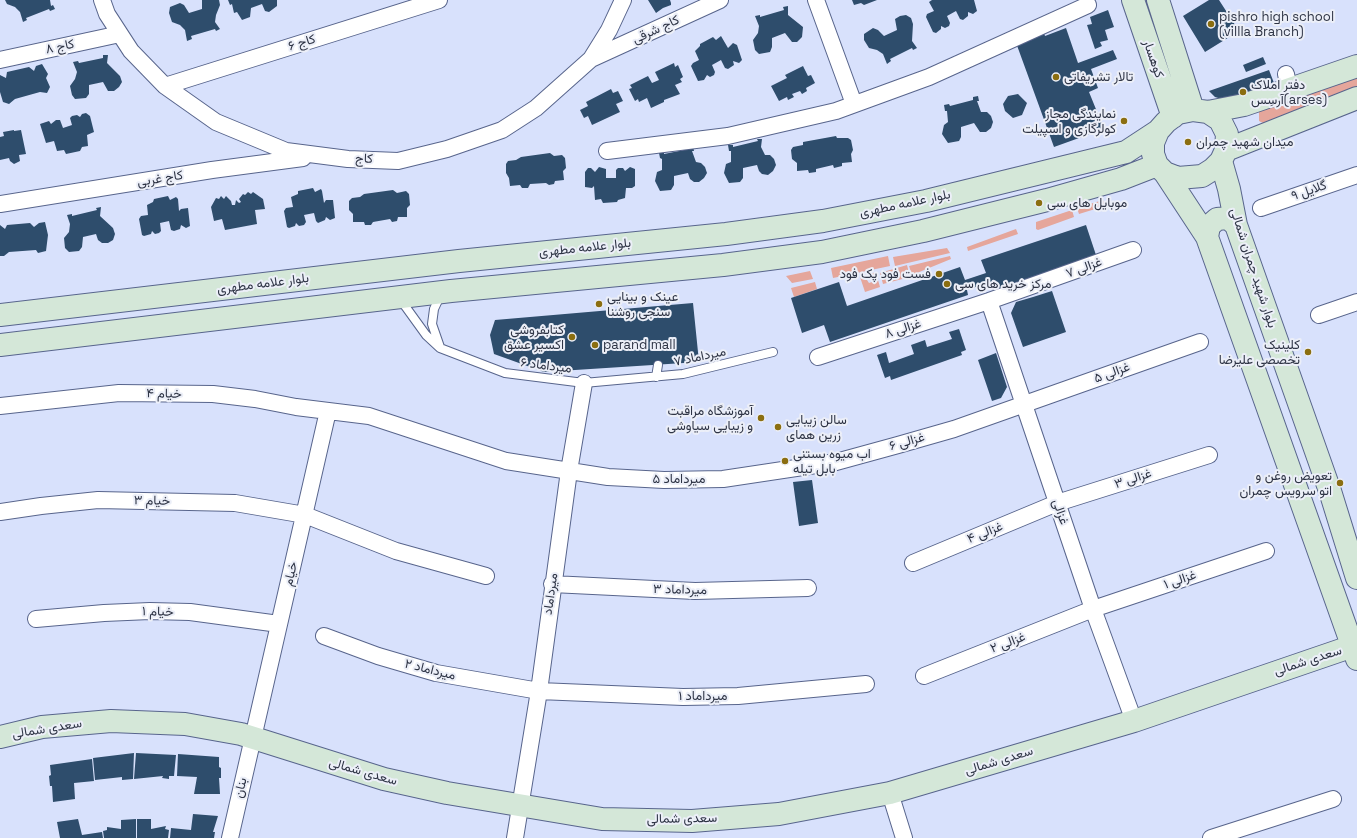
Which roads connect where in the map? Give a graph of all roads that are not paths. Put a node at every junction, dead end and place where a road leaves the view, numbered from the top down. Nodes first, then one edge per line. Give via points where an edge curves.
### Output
1 (102, 0) edge
2 (439, 0) edge
3 (623, 0) edge
4 (720, 0) edge
5 (816, 0) edge
6 (1133, 0) edge
7 (1158, 0) edge
8 (1088, 5) dead end
9 (120, 34) junction
10 (591, 59) junction
11 (0, 60) edge
12 (1357, 66) edge
13 (164, 86) junction
14 (1357, 98) edge
15 (854, 104) junction
16 (1201, 111) junction
17 (1165, 124) junction
18 (607, 151) dead end
19 (320, 155) junction
20 (1223, 156) junction
21 (1161, 169) junction
22 (1357, 175) edge
23 (0, 204) edge
24 (1261, 208) dead end
25 (1236, 225) junction
26 (1207, 237) junction
27 (1133, 250) dead end
28 (442, 292) junction
29 (398, 297) junction
30 (989, 302) junction
31 (1357, 302) edge
32 (0, 315) edge
33 (1319, 315) dead end
34 (1200, 342) dead end
35 (0, 345) edge
36 (440, 348) junction
37 (773, 352) dead end
38 (818, 357) dead end
39 (658, 365) dead end
40 (656, 377) junction
41 (584, 383) junction
42 (1024, 404) junction
43 (0, 406) edge
44 (328, 411) junction
45 (1208, 455) dead end
46 (788, 470) joint
47 (569, 471) junction
48 (1057, 503) junction
49 (0, 512) edge
50 (304, 515) junction
51 (1266, 551) dead end
52 (913, 562) dead end
53 (486, 576) dead end
54 (1357, 578) edge
55 (552, 584) junction
56 (808, 588) dead end
57 (1093, 609) junction
58 (36, 619) dead end
59 (279, 624) junction
60 (324, 636) dead end
61 (1355, 654) edge
62 (924, 676) dead end
63 (866, 684) dead end
64 (539, 692) junction
65 (1134, 721) junction
66 (0, 737) edge
67 (253, 738) junction
68 (890, 793) junction
69 (1333, 799) dead end
70 (520, 806) junction
71 (230, 838) edge
72 (515, 838) edge
73 (904, 838) edge
74 (1211, 838) edge

1 - 9 street, کاج via 107,14
2 - 13 street, کاج ۶
3 - 10 street, کاج
4 - 10 street, کاج شرقی
5 - 15 street
6 - 17 main road, کوهسار
7 - 16 main road, کوهسار
8 - 15 street via 929,77
9 - 11 street, کاج ۸
9 - 13 street, کاج via 131,51
10 - 19 street, کاج via 536,108 495,132 447,149 398,160 348,159
12 - 16 main road via 1292,80 1244,105
13 - 19 street, کاج via 216,122 286,150
14 - 20 main road
15 - 18 street via 836,111 728,136
16 - 17 main road via 1178,113
16 - 20 main road via 1220,120 1227,134
17 - 21 main road via 1153,143 1153,154
17 - 32 main road, بلوار علامه مطهری via 1126,152 926,202 823,221
19 - 23 street, کاج غربی
20 - 21 main road via 1213,169 1202,176 1178,178
20 - 25 main road, بلوار شهید چمران شمالی
21 - 26 main road
21 - 28 main road via 923,232 822,252 723,265
22 - 24 street, گلایل ۹
25 - 26 main road via 1228,218 1217,219 1209,226
25 - 54 main road, بلوار شهید چمران شمالی via 1330,491
26 - 61 main road
27 - 30 street, غزالی ۷
28 - 29 main road
28 - 36 lane via 434,309 432,324
29 - 35 main road
29 - 36 lane via 426,335
30 - 38 street, غزالی ۸
30 - 42 street, غزالی
31 - 33 street
34 - 42 street, غزالی ۵
36 - 41 lane, میرداماد ۶ via 505,373
37 - 40 lane, میرداماد ۷ via 683,374
39 - 40 lane
40 - 41 lane, میرداماد ۷
41 - 47 street, میرداماد
42 - 46 street, غزالی ۶ via 898,445 836,462
42 - 48 street, غزالی
43 - 44 street, خیام ۴ via 119,393 214,394
44 - 47 street, خیام ۴ via 369,416 506,461
44 - 50 street, خیام
45 - 48 street, غزالی ۳
46 - 47 street, میرداماد ۵ via 723,479 664,480 608,477
47 - 55 street, میرداماد
48 - 52 street, غزالی ۴
48 - 57 street, غزالی
49 - 50 street, خیام ۳ via 98,500 154,500 235,503
50 - 53 street, خیام ۳ via 396,551
50 - 59 street, خیام
51 - 57 street, غزالی ۱
55 - 56 street, میرداماد ۳ via 695,591
55 - 64 street, میرداماد
57 - 62 street, غزالی ۲
57 - 65 street, غزالی
58 - 59 street, خیام ۱ via 150,611 190,612
59 - 67 street, خیام
60 - 64 street, میرداماد ۲ via 378,656 436,673
61 - 65 main road, سعدی شمالی
63 - 64 street, میرداماد ۱ via 738,696 683,697
64 - 70 street, میرداماد
65 - 68 main road, سعدی شمالی
66 - 67 main road, سعدی شمالی via 42,727 111,720 185,724
67 - 70 main road, سعدی شمالی via 384,779
67 - 71 street, بنان
68 - 70 main road, سعدی شمالی via 779,814 692,821 602,819
68 - 73 street
69 - 74 street
70 - 72 street, میرداماد

